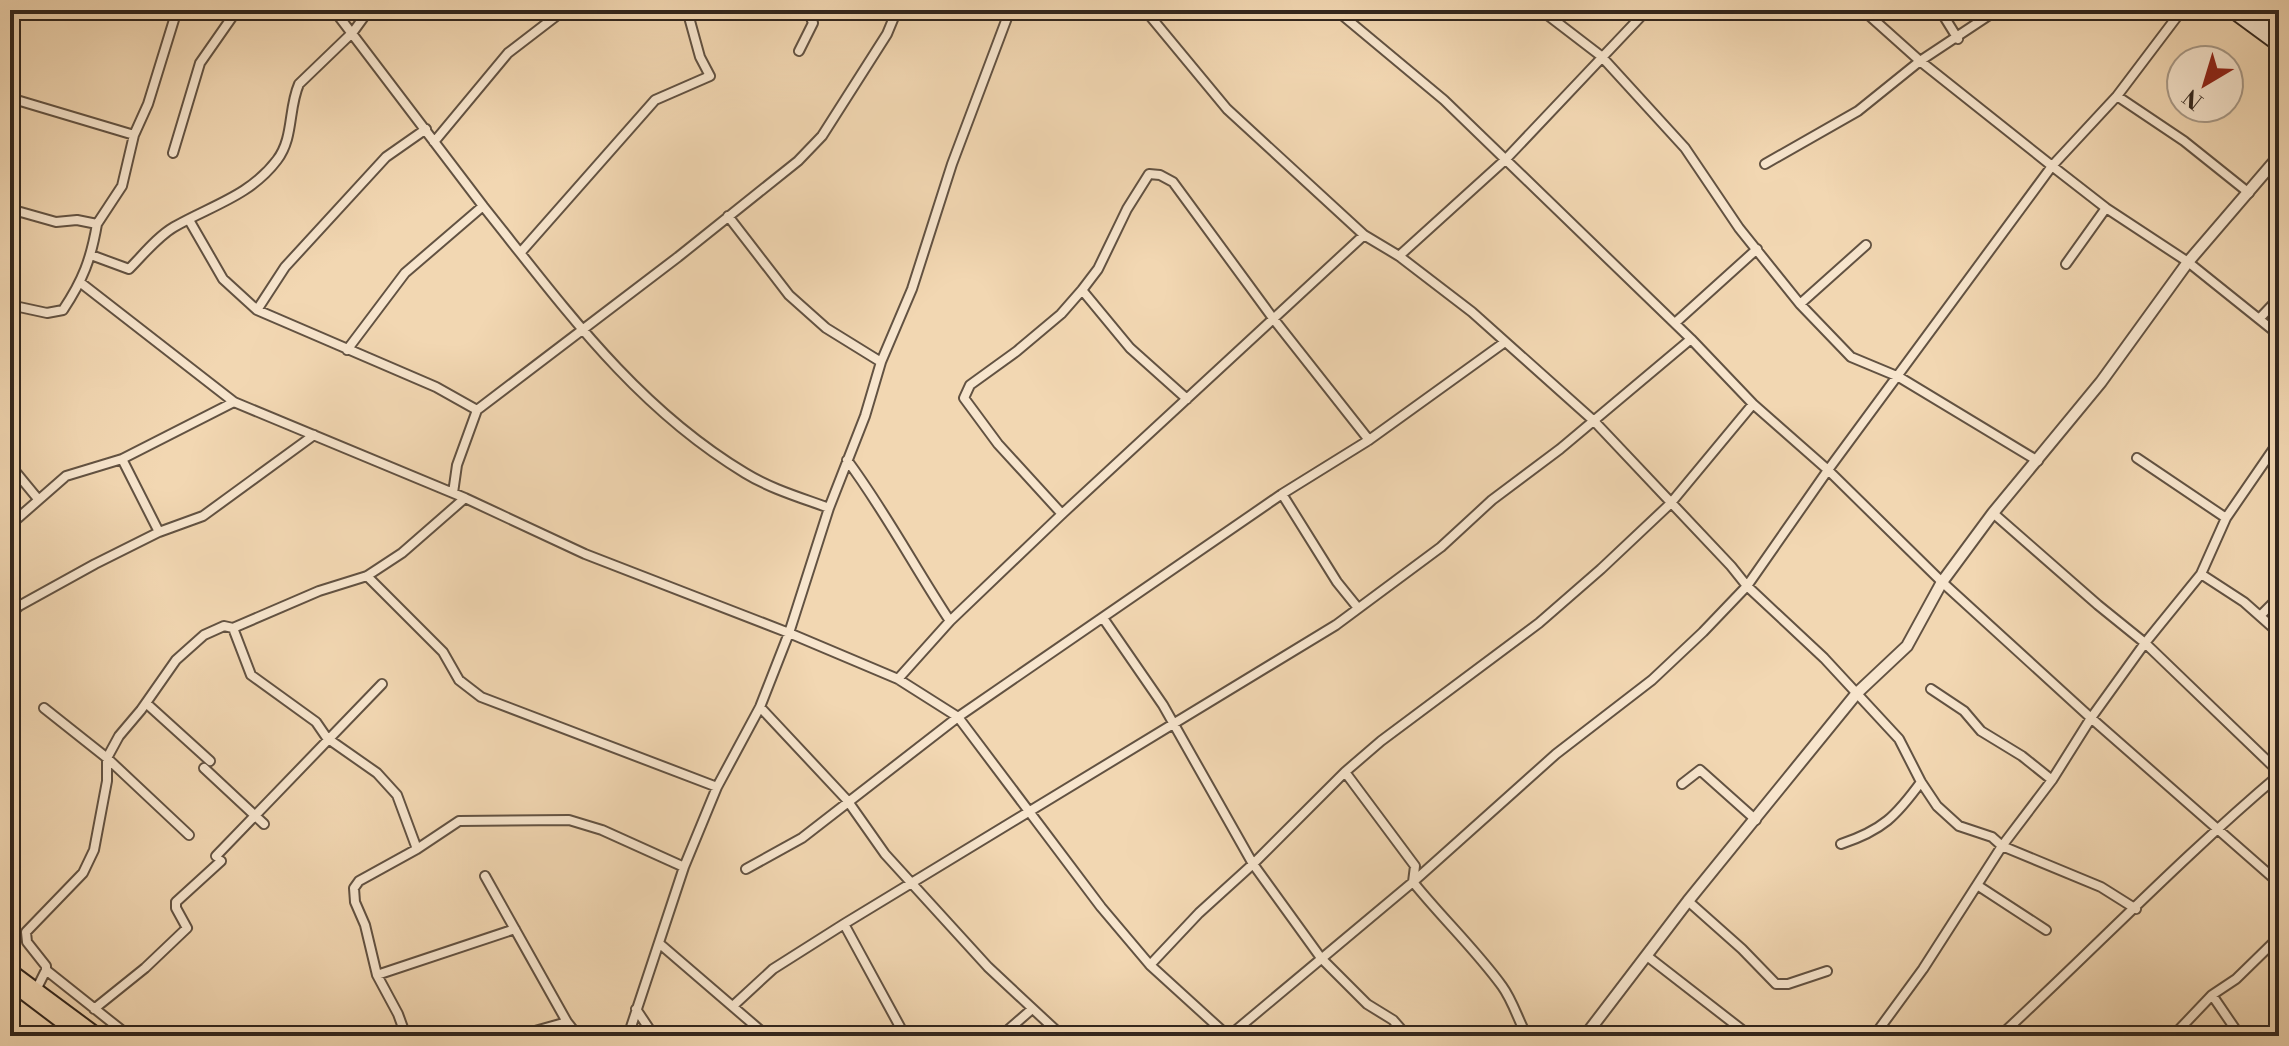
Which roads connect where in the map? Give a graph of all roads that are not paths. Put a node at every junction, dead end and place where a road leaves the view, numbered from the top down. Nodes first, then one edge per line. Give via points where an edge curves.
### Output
1 (177, 10) edge
2 (334, 10) edge
3 (369, 10) edge
4 (564, 10) edge
5 (687, 10) edge
6 (808, 10) edge
7 (897, 10) edge
8 (1010, 10) edge
9 (1145, 10) edge
10 (1336, 10) edge
11 (1541, 10) edge
12 (1647, 10) edge
13 (1863, 10) edge
14 (1940, 10) edge
15 (1997, 10) edge
16 (2182, 10) edge
17 (2230, 10) edge
18 (2247, 10) edge
19 (232, 11) edge
20 (353, 32) junction
21 (2279, 33) edge
22 (1958, 39) junction
23 (2279, 46) edge
24 (799, 51) dead end
25 (1601, 56) junction
26 (1920, 61) junction
27 (2117, 96) junction
28 (10, 98) edge
29 (426, 129) junction
30 (134, 135) junction
31 (434, 142) junction
32 (173, 153) dead end
33 (2279, 156) edge
34 (1505, 160) junction
35 (1765, 164) dead end
36 (2052, 166) junction
37 (2249, 193) junction
38 (483, 206) junction
39 (2106, 208) junction
40 (10, 209) edge
41 (728, 216) junction
42 (189, 220) junction
43 (97, 224) junction
44 (1364, 235) junction
45 (1866, 245) dead end
46 (1757, 249) junction
47 (521, 252) junction
48 (91, 255) junction
49 (1399, 256) junction
50 (2188, 262) junction
51 (2066, 264) dead end
52 (81, 283) junction
53 (1082, 290) junction
54 (2279, 298) edge
55 (1800, 304) junction
56 (10, 305) edge
57 (257, 310) junction
58 (1272, 317) junction
59 (2260, 318) junction
60 (1675, 323) junction
61 (582, 331) junction
62 (2279, 335) edge
63 (1691, 339) junction
64 (1505, 342) junction
65 (347, 350) junction
66 (881, 362) junction
67 (1899, 377) junction
68 (1187, 399) junction
69 (234, 402) junction
70 (1753, 404) junction
71 (477, 410) junction
72 (1594, 421) junction
73 (314, 435) junction
74 (1369, 440) junction
75 (2279, 441) edge
76 (2137, 458) dead end
77 (122, 459) junction
78 (847, 460) junction
79 (2038, 461) junction
80 (10, 465) edge
81 (1828, 470) junction
82 (453, 493) junction
83 (1282, 494) junction
84 (465, 498) junction
85 (38, 499) junction
86 (1670, 504) junction
87 (829, 508) junction
88 (1993, 513) junction
89 (1062, 514) junction
90 (2226, 518) junction
91 (10, 525) edge
92 (159, 532) junction
93 (2201, 574) junction
94 (367, 576) junction
95 (1942, 582) junction
96 (1747, 586) junction
97 (2279, 597) edge
98 (1358, 608) junction
99 (10, 615) edge
100 (2260, 616) junction
101 (1103, 618) junction
102 (950, 621) junction
103 (233, 628) junction
104 (789, 633) junction
105 (2279, 633) edge
106 (2145, 643) junction
107 (898, 679) junction
108 (382, 684) dead end
109 (1931, 689) dead end
110 (1857, 693) junction
111 (146, 703) junction
112 (760, 707) junction
113 (44, 708) dead end
114 (958, 717) junction
115 (2091, 718) junction
116 (1175, 725) junction
117 (327, 738) junction
118 (107, 758) junction
119 (1345, 772) junction
120 (2279, 773) edge
121 (2052, 780) junction
122 (1921, 782) junction
123 (1682, 784) dead end
124 (717, 787) junction
125 (847, 800) junction
126 (1030, 810) junction
127 (253, 816) junction
128 (1756, 820) junction
129 (264, 824) dead end
130 (2217, 828) junction
131 (189, 835) dead end
132 (1841, 844) dead end
133 (2002, 846) junction
134 (417, 849) junction
135 (1253, 864) junction
136 (684, 867) junction
137 (746, 869) dead end
138 (485, 876) dead end
139 (912, 882) junction
140 (1413, 882) junction
141 (2279, 883) edge
142 (1977, 885) junction
143 (1688, 901) junction
144 (2136, 909) junction
145 (844, 924) junction
146 (515, 929) junction
147 (2046, 930) dead end
148 (2279, 937) edge
149 (660, 944) junction
150 (1647, 956) junction
151 (1321, 958) junction
152 (1150, 965) junction
153 (10, 970) edge
154 (46, 970) junction
155 (1827, 971) dead end
156 (377, 975) junction
157 (10, 983) edge
158 (36, 990) junction
159 (2212, 995) junction
160 (734, 1005) junction
161 (94, 1009) junction
162 (636, 1009) junction
163 (1032, 1009) junction
164 (567, 1022) junction
165 (1594, 1024) junction
166 (75, 1028) edge
167 (99, 1036) edge
168 (129, 1036) edge
169 (406, 1036) edge
170 (517, 1036) edge
171 (578, 1036) edge
172 (628, 1036) edge
173 (654, 1036) edge
174 (767, 1036) edge
175 (905, 1036) edge
176 (1001, 1036) edge
177 (1062, 1036) edge
178 (1228, 1036) edge
179 (1407, 1036) edge
180 (1527, 1036) edge
181 (1585, 1036) edge
182 (1602, 1036) edge
183 (1750, 1036) edge
184 (1874, 1036) edge
185 (2000, 1036) edge
186 (2173, 1036) edge
187 (2240, 1036) edge

1 - 30 street
2 - 20 street
3 - 20 street
4 - 31 street via 508,53
5 - 47 street via 710,76 655,100
6 - 24 street via 813,23
7 - 41 street via 822,136 771,185
8 - 66 street
9 - 44 street via 1227,109
10 - 34 street via 1444,100
11 - 25 street
12 - 25 street
13 - 26 street
14 - 22 street
15 - 22 street
16 - 27 street
17 - 23 main road
18 - 21 main road
19 - 32 street via 200,63
20 - 29 street
20 - 42 street via 299,84 288,137 277,160 243,192
22 - 26 street
25 - 34 street
25 - 46 street via 1685,148
26 - 35 street via 1858,111
26 - 36 street
27 - 36 street
27 - 37 street
28 - 30 street
29 - 31 street
29 - 57 street via 386,157 285,267
30 - 43 street via 122,186
31 - 38 street
33 - 37 street
34 - 49 street
34 - 60 street
36 - 39 street
36 - 67 street
37 - 50 street
38 - 47 street
38 - 65 street via 405,273
39 - 50 street
39 - 51 street
40 - 43 street via 56,222
41 - 61 street
41 - 66 street via 789,295 826,328
42 - 48 street via 172,228 129,269
42 - 57 street via 223,279
43 - 48 street
44 - 49 street
44 - 58 street
45 - 55 street
46 - 55 street
46 - 60 street
47 - 61 street
48 - 52 street
49 - 64 street
50 - 59 street
50 - 79 street
52 - 56 street via 63,310 47,313
52 - 69 street
53 - 58 street via 1149,174 1160,175 1173,182
53 - 68 street via 1130,348
53 - 89 street via 1061,314 970,385 964,398
54 - 59 street
55 - 67 street via 1851,357
57 - 65 street
58 - 68 street
58 - 74 street
59 - 62 street
60 - 63 street
61 - 71 street
61 - 87 street via 694,440 748,475
63 - 70 street
63 - 72 street
64 - 72 street
64 - 74 street
65 - 71 street
66 - 78 street
67 - 79 street
67 - 81 street
68 - 89 street
69 - 73 street
69 - 77 street
70 - 81 street
70 - 86 street
71 - 82 street
72 - 86 street
72 - 98 street
73 - 82 street
73 - 92 street via 203,516
74 - 83 street
75 - 90 street
76 - 90 street
77 - 85 street via 66,476
77 - 92 street
78 - 87 street
78 - 102 street
79 - 88 street
80 - 85 street
81 - 95 street
81 - 96 street
82 - 84 street
83 - 98 street
83 - 101 street
84 - 94 street
84 - 104 street via 585,554
85 - 91 street
86 - 96 street
86 - 119 street via 1539,623
87 - 104 street
88 - 95 street
88 - 106 street
89 - 102 street
90 - 93 street
92 - 99 street
93 - 100 street
93 - 106 street
94 - 103 street
94 - 124 street via 443,652 459,680 481,697
95 - 110 street via 1907,646
95 - 115 street
96 - 110 street
96 - 140 street via 1652,680 1556,754
97 - 100 street
98 - 116 street
100 - 105 street
101 - 114 street
101 - 116 street
102 - 107 street
103 - 111 street via 224,626 204,635 176,660
103 - 117 street via 251,675 316,722
104 - 107 street
104 - 112 street
106 - 115 street
106 - 120 street
107 - 114 street
108 - 117 street
109 - 121 street
110 - 122 street via 1899,739
110 - 128 street
111 - 118 street
111 - 127 street
112 - 124 street
112 - 125 street
113 - 118 street
114 - 125 street
114 - 126 street
115 - 121 street
115 - 130 street
116 - 126 street
116 - 135 street
117 - 127 street
117 - 134 street via 377,773 397,795
118 - 131 street
118 - 154 street via 94,850 83,873 26,932
119 - 135 street
119 - 140 street via 1415,866
120 - 130 street
121 - 133 street
122 - 132 street via 1896,816
122 - 133 street via 1959,826
123 - 128 street via 1700,770
124 - 136 street
125 - 137 street via 802,838
125 - 139 street
126 - 139 street
126 - 152 street
127 - 129 street
127 - 161 street via 176,902 187,928
128 - 143 street
130 - 141 street
130 - 144 street
133 - 142 street
133 - 144 street via 2101,887
134 - 136 street via 459,821 569,820
134 - 156 street via 354,888
135 - 151 street
135 - 152 street
136 - 149 street
138 - 146 street
139 - 145 street
139 - 163 street
140 - 151 street
140 - 180 street via 1505,989
142 - 147 street
142 - 184 street
143 - 150 street
143 - 155 street via 1776,984
144 - 185 street
145 - 160 street via 773,969
145 - 175 street
146 - 156 street
146 - 164 street
148 - 159 street
149 - 160 street
149 - 162 street
150 - 165 street
150 - 183 street
151 - 178 street
151 - 179 street
152 - 178 street
153 - 158 highway
154 - 158 street
154 - 161 street
156 - 169 street
157 - 166 highway
158 - 166 highway
159 - 186 street
159 - 187 street
160 - 174 street
161 - 168 street
162 - 172 street
162 - 173 street
163 - 176 street
163 - 177 street
164 - 170 street
164 - 171 street
165 - 181 street
165 - 182 street
166 - 167 highway

